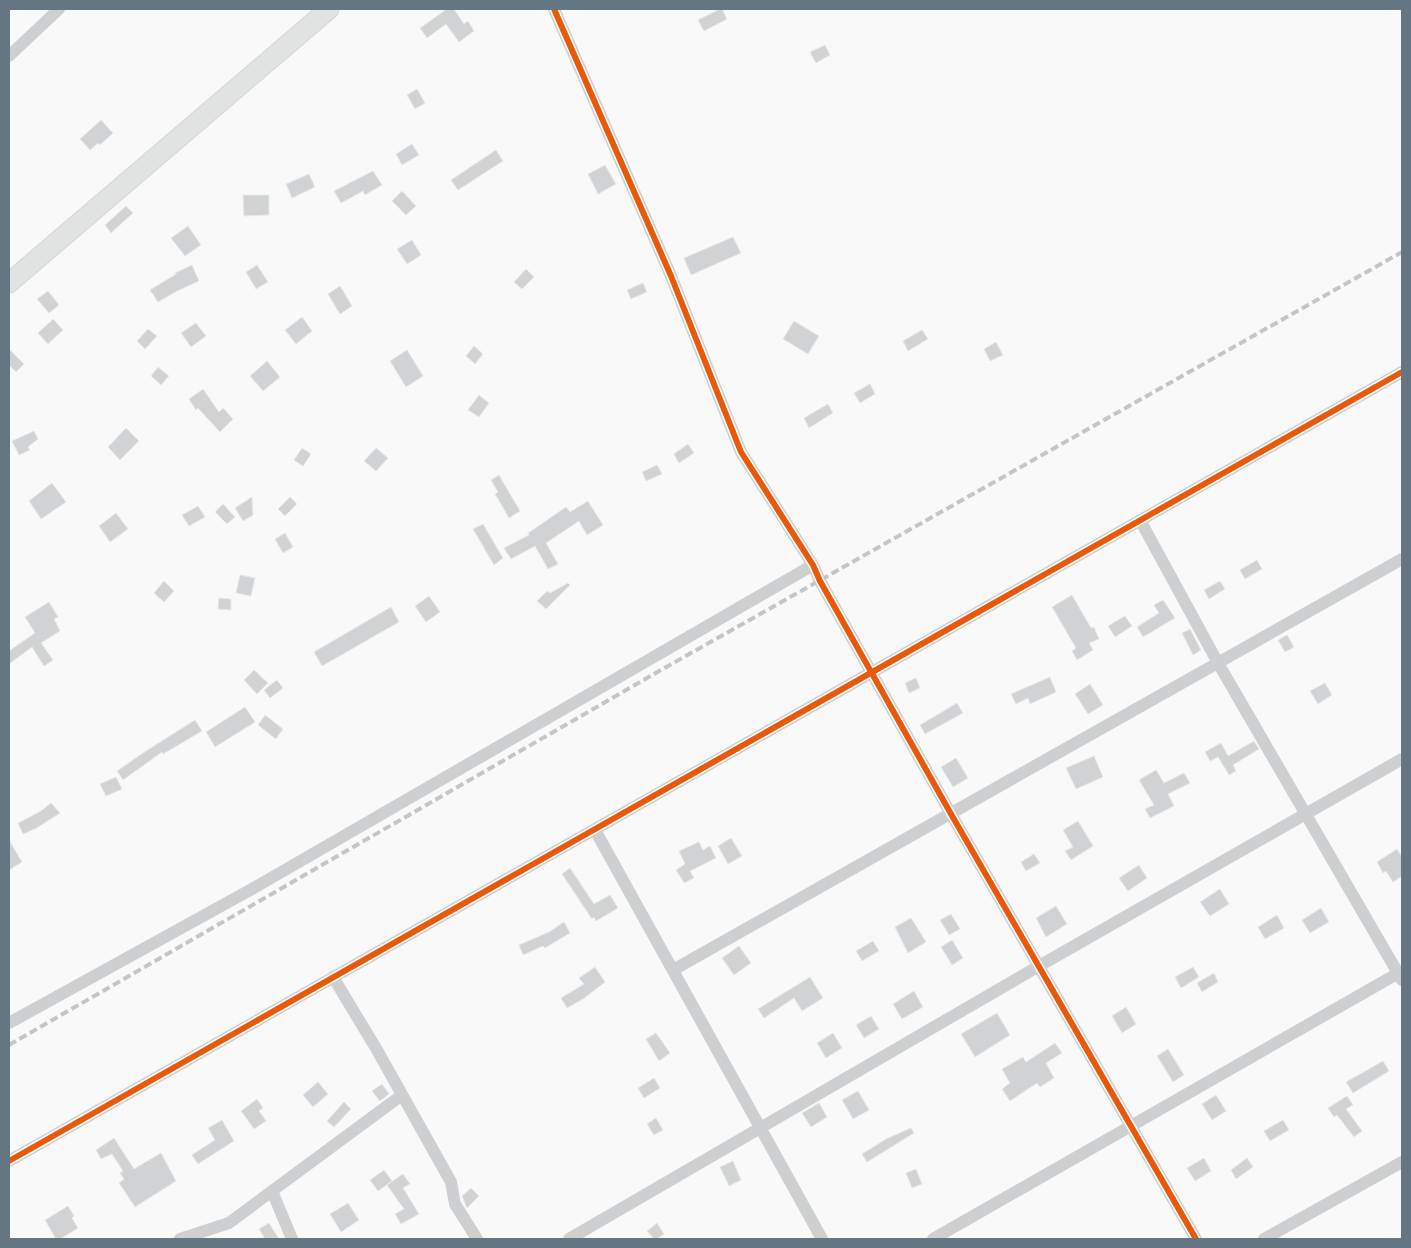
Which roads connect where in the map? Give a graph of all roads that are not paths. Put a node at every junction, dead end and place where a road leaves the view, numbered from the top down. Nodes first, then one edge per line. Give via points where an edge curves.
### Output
1 (59, 9) edge
2 (329, 9) edge
3 (554, 9) edge
4 (9, 56) edge
5 (9, 283) edge
6 (1402, 372) edge
7 (1140, 520) junction
8 (1402, 559) edge
9 (813, 565) junction
10 (1218, 664) junction
11 (871, 672) junction
12 (1402, 759) edge
13 (951, 814) junction
14 (1305, 814) junction
15 (595, 830) junction
16 (1039, 966) junction
17 (673, 970) junction
18 (1401, 975) edge
19 (333, 977) junction
20 (9, 1023) edge
21 (402, 1095) junction
22 (1131, 1126) junction
23 (760, 1128) junction
24 (9, 1161) edge
25 (1402, 1162) edge
26 (272, 1191) junction
27 (180, 1239) edge
28 (292, 1239) edge
29 (477, 1239) edge
30 (569, 1239) edge
31 (822, 1239) edge
32 (933, 1239) edge
33 (1196, 1239) edge
34 (1264, 1239) edge

1 - 4 street
2 - 5 main road
3 - 9 street via 671,276 741,452
6 - 7 street
7 - 10 street
7 - 11 street
8 - 10 street
9 - 11 street
9 - 20 street via 252,889
10 - 13 street
10 - 14 street
11 - 13 street
11 - 15 street
12 - 14 street
13 - 16 street
13 - 17 street
14 - 16 street
14 - 18 street
15 - 17 street
15 - 19 street
16 - 22 street
16 - 23 street
17 - 23 street
18 - 22 street
19 - 21 street
19 - 24 street
21 - 26 street
21 - 29 street via 451,1182 455,1204
22 - 32 street
22 - 33 street
23 - 30 street
23 - 31 street
25 - 34 street
26 - 27 street via 229,1222
26 - 28 street

